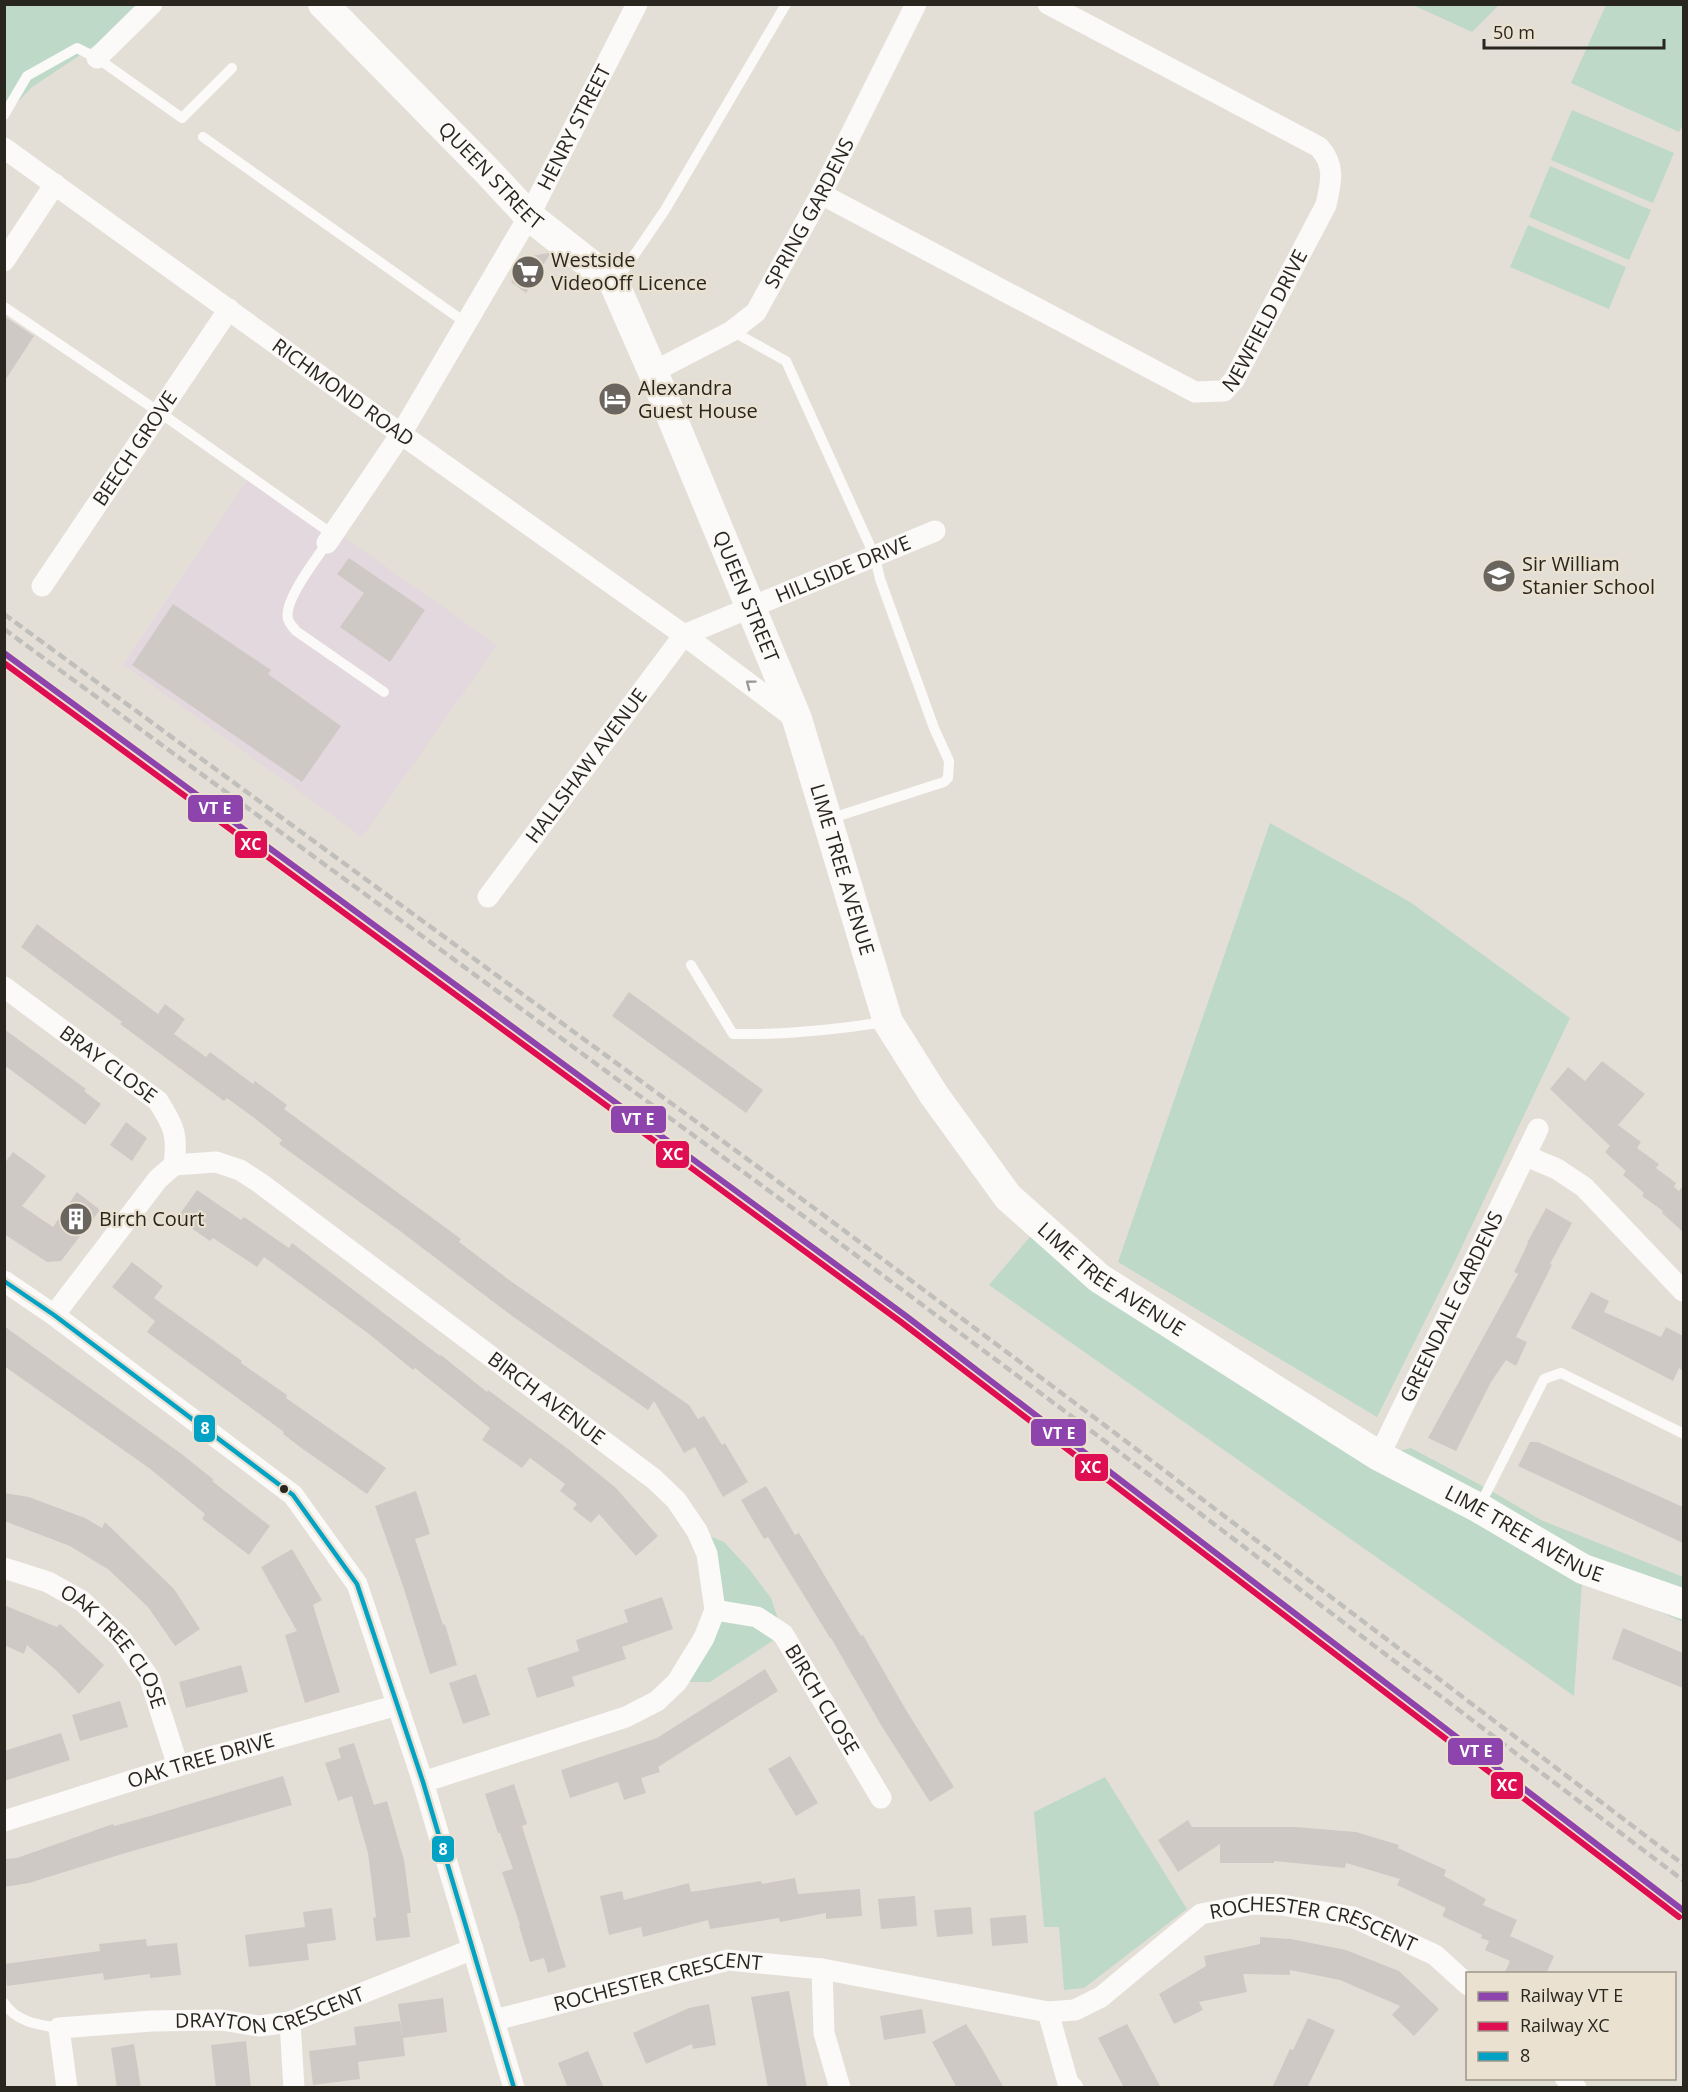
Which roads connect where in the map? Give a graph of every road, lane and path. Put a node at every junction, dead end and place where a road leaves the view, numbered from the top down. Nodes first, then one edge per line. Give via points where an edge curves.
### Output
1 (152, 4) edge
2 (323, 4) edge
3 (637, 4) edge
4 (786, 4) edge
5 (916, 4) edge
6 (1048, 4) edge
7 (97, 58) junction
8 (232, 68) dead end
9 (4, 115) edge
10 (203, 137) dead end
11 (4, 148) edge
12 (55, 184) junction
13 (821, 194) junction
14 (529, 216) junction
15 (4, 261) edge
16 (614, 283) junction
17 (4, 307) edge
18 (229, 309) junction
19 (466, 323) junction
20 (732, 331) junction
21 (653, 372) junction
22 (159, 412) junction
23 (401, 434) junction
24 (935, 531) dead end
25 (329, 539) junction
26 (875, 557) junction
27 (42, 586) dead end
28 (751, 609) junction
29 (684, 635) junction
30 (384, 692) dead end
31 (797, 719) junction
32 (826, 820) junction
33 (488, 897) dead end
34 (692, 965) dead end
35 (4, 987) edge
36 (888, 1022) junction
37 (1538, 1129) dead end
38 (1526, 1156) junction
39 (174, 1165) junction
40 (4, 1281) edge
41 (1683, 1291) edge
42 (54, 1315) junction
43 (1683, 1434) edge
44 (1379, 1456) junction
45 (1479, 1508) junction
46 (4, 1568) edge
47 (1683, 1604) edge
48 (715, 1610) junction
49 (398, 1705) junction
50 (178, 1766) junction
51 (423, 1782) junction
52 (881, 1798) dead end
53 (4, 1821) edge
54 (473, 1949) junction
55 (822, 1969) junction
56 (1466, 1984) edge
57 (4, 2003) edge
58 (1048, 2012) junction
59 (495, 2020) junction
60 (290, 2022) junction
61 (59, 2028) junction
62 (67, 2088) edge
63 (294, 2088) edge
64 (514, 2088) edge
65 (840, 2088) edge
66 (1073, 2088) edge

1 - 7 street
2 - 14 street, QUEEN STREET
3 - 14 street, HENRY STREET
4 - 16 lane via 665,210
5 - 13 street, SPRING GARDENS
6 - 13 street, NEWFIELD DRIVE via 1326,154 1332,176 1326,205 1234,380 1224,391 1195,392
7 - 8 lane via 182,118
7 - 9 lane via 77,48 27,76
10 - 19 lane
11 - 12 street, RICHMOND ROAD
12 - 15 street
12 - 18 street, RICHMOND ROAD
13 - 20 street, SPRING GARDENS via 756,312
14 - 16 street, QUEEN STREET
14 - 19 street, HENRY STREET
16 - 21 street, QUEEN STREET
17 - 22 lane
18 - 22 street, BEECH GROVE
18 - 23 street, RICHMOND ROAD
19 - 23 street, HENRY STREET
20 - 21 street, SPRING GARDENS
20 - 26 lane via 786,361
21 - 28 street, QUEEN STREET
22 - 25 lane
22 - 27 street, BEECH GROVE
23 - 25 street, HENRY STREET
23 - 29 street, RICHMOND ROAD
24 - 26 street, HILLSIDE DRIVE
25 - 30 lane via 292,596 288,618 296,631
26 - 28 street, HILLSIDE DRIVE
26 - 32 lane via 950,771 944,782
28 - 29 street
28 - 31 street, QUEEN STREET
31 -> 29 street, RICHMOND ROAD
29 - 33 street, HALLSHAW AVENUE
31 - 32 street, LIME TREE AVENUE
32 - 36 street, LIME TREE AVENUE
34 - 36 lane via 733,1034 822,1031
35 - 39 street, BRAY CLOSE via 158,1101 170,1120 177,1143
36 - 44 street, LIME TREE AVENUE via 934,1095 1008,1197 1099,1278
37 - 38 street, GREENDALE GARDENS
38 - 41 street via 1584,1186
38 - 44 street, GREENDALE GARDENS
39 - 42 street
39 - 48 street, BIRCH AVENUE via 216,1162 240,1170 260,1183 654,1479 676,1500 697,1531 707,1554
40 - 42 street
42 - 49 street via 293,1495 357,1584
43 - 45 lane via 1561,1373 1544,1379
44 - 45 street, LIME TREE AVENUE
45 - 47 street, LIME TREE AVENUE via 1583,1569
46 - 50 street, OAK TREE CLOSE via 48,1582 82,1601 120,1637 150,1678
48 - 51 street, BIRCH AVENUE via 684,1672 657,1701 626,1717
48 - 52 street, BIRCH CLOSE via 757,1617 783,1634
49 - 50 street, OAK TREE DRIVE
49 - 51 street
50 - 53 street, OAK TREE DRIVE
51 - 54 street
54 - 59 street
54 - 60 street, DRAYTON CRESCENT
55 - 58 street, ROCHESTER CRESCENT
55 - 59 street, ROCHESTER CRESCENT via 728,1960
55 - 65 street via 824,2033
56 - 58 street, ROCHESTER CRESCENT via 1435,1955 1353,1917 1252,1904 1201,1914 1101,1997 1075,2010
57 - 61 lane via 9,2011 34,2024
58 - 66 street via 1068,2083
59 - 64 street
60 - 61 street, DRAYTON CRESCENT via 260,2026 221,2020 152,2021
60 - 63 street
61 - 62 street

